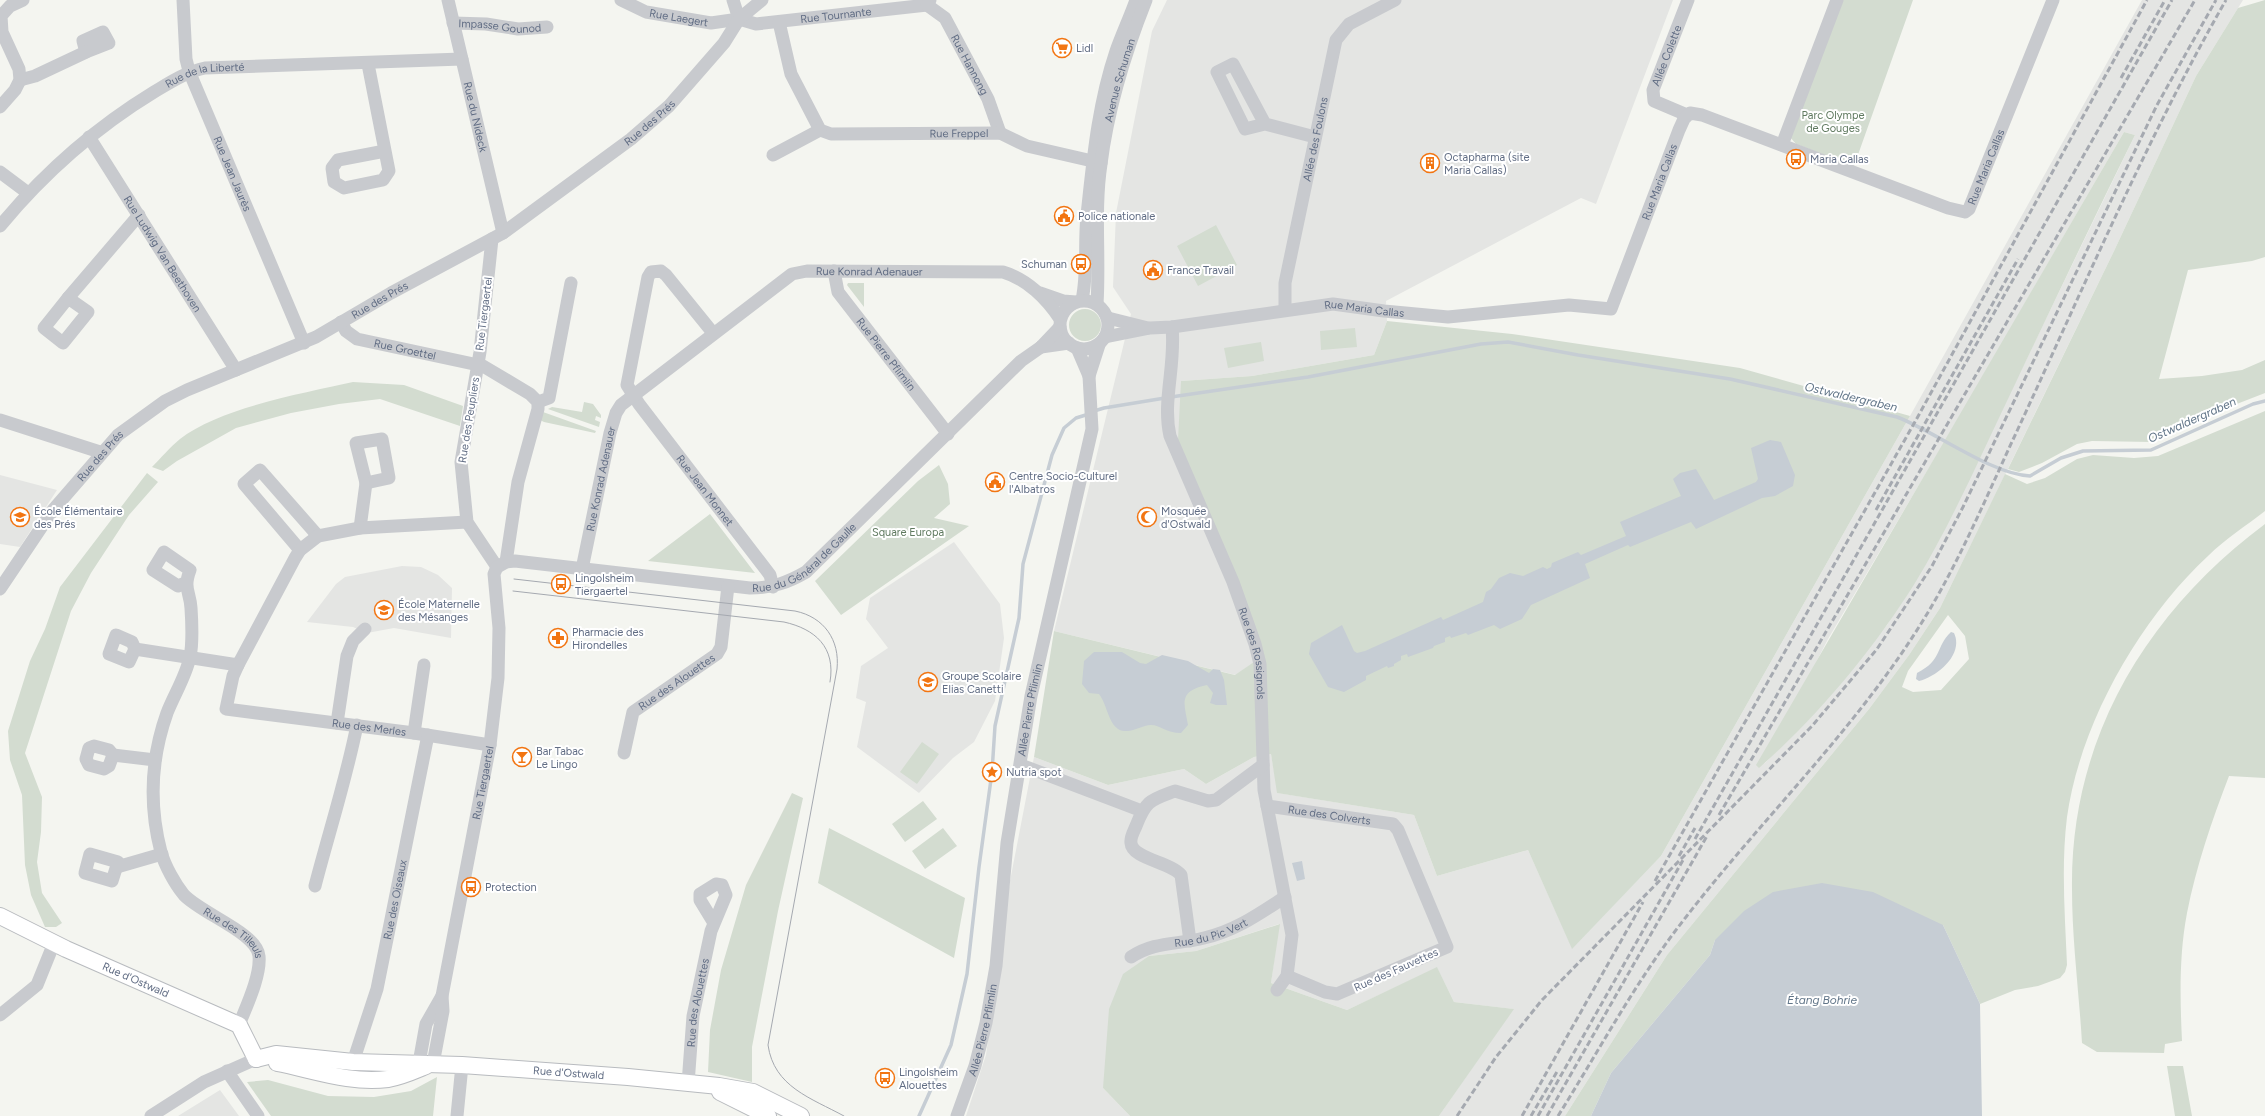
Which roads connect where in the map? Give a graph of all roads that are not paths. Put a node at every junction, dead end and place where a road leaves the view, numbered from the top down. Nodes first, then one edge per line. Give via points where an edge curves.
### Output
1 (23, 0) edge
2 (183, 0) edge
3 (448, 0) edge
4 (621, 0) edge
5 (733, 0) edge
6 (762, 0) edge
7 (1136, 0) edge
8 (1146, 0) edge
9 (1395, 0) edge
10 (1688, 0) edge
11 (1837, 0) edge
12 (2053, 0) edge
13 (929, 2) edge
14 (739, 19) junction
15 (779, 22) junction
16 (453, 23) junction
17 (547, 27) dead end
18 (86, 52) dead end
19 (462, 59) junction
20 (368, 64) junction
21 (189, 71) junction
22 (20, 80) junction
23 (0, 107) edge
24 (1687, 114) junction
25 (1265, 124) junction
26 (820, 130) junction
27 (1000, 133) junction
28 (89, 137) junction
29 (1315, 137) junction
30 (1782, 145) junction
31 (386, 151) dead end
32 (773, 154) dead end
33 (1097, 163) junction
34 (0, 172) edge
35 (28, 192) junction
36 (139, 215) junction
37 (0, 226) edge
38 (497, 236) junction
39 (834, 271) junction
40 (571, 283) dead end
41 (1038, 292) junction
42 (68, 298) dead end
43 (1079, 301) junction
44 (1097, 304) junction
45 (1285, 310) junction
46 (1108, 318) junction
47 (341, 322) junction
48 (1060, 323) junction
49 (1150, 328) junction
50 (1172, 328) junction
51 (714, 333) junction
52 (1102, 341) junction
53 (304, 343) junction
54 (1073, 346) junction
55 (1041, 347) junction
56 (477, 365) junction
57 (236, 370) junction
58 (1089, 376) junction
59 (632, 395) junction
60 (538, 402) junction
61 (0, 420) edge
62 (948, 434) junction
63 (100, 452) junction
64 (366, 483) dead end
65 (467, 522) junction
66 (360, 528) junction
67 (318, 536) junction
68 (300, 550) junction
69 (501, 564) junction
70 (582, 569) junction
71 (185, 583) dead end
72 (728, 586) junction
73 (773, 587) junction
74 (0, 589) edge
75 (364, 633) dead end
76 (135, 649) dead end
77 (190, 657) junction
78 (238, 665) junction
79 (424, 665) dead end
80 (337, 722) junction
81 (357, 725) junction
82 (414, 733) junction
83 (428, 735) junction
84 (490, 746) junction
85 (624, 753) dead end
86 (113, 755) dead end
87 (155, 760) junction
88 (1263, 765) junction
89 (1021, 766) junction
90 (1267, 806) junction
91 (1142, 811) junction
92 (1393, 824) joint
93 (162, 854) junction
94 (117, 867) dead end
95 (315, 886) dead end
96 (1285, 897) junction
97 (0, 916) edge
98 (714, 923) dead end
99 (1190, 941) junction
100 (54, 943) junction
101 (1131, 957) dead end
102 (1287, 976) junction
103 (1277, 990) dead end
104 (0, 1015) edge
105 (239, 1025) junction
106 (256, 1059) junction
107 (353, 1062) junction
108 (426, 1063) junction
109 (462, 1065) junction
110 (227, 1072) junction
111 (696, 1085) junction
112 (151, 1116) edge
113 (258, 1116) edge
114 (457, 1116) edge
115 (768, 1116) edge
116 (801, 1116) edge
117 (957, 1116) edge

1 - 22 street via 10,6 1,16 2,32 19,69
2 - 21 street, Rue Jean Jaurès
3 - 16 street, Rue du Nideck
4 - 14 street, Rue Laegert via 646,12 711,23
5 - 14 street
6 - 14 street, Rue des Prés
7 - 33 street, Avenue Schuman via 1116,51 1103,101
8 - 33 street, Avenue Schuman via 1125,53
9 - 29 street, Allée des Foulons via 1349,24 1339,34
10 - 24 street, Allée Colette via 1653,90 1654,101
11 - 30 street
12 - 30 street, Rue Maria Callas via 1969,209 1964,212
13 - 15 street, Rue Tournante
13 - 27 street, Rue Hannong via 944,18 988,99
14 - 15 street, Rue Tournante via 756,24
14 - 38 street, Rue des Prés via 724,43 669,106 631,139
15 - 26 street via 791,74
16 - 17 street, Impasse Gounod via 486,24 518,29
16 - 19 street, Rue du Nideck
18 - 22 street via 35,76
19 - 20 street, Rue de la Liberté
19 - 38 street, Rue du Nideck
20 - 21 street, Rue de la Liberté via 205,68
20 - 31 street
21 - 28 street, Rue de la Liberté via 139,101
21 - 53 street, Rue Jean Jaurès
22 - 23 street
24 - 30 street, Rue Maria Callas via 1702,115
24 - 45 street, Rue Maria Callas via 1611,309 1569,305 1448,317 1384,312 1333,304
25 - 25 street via 1233,64 1216,72 1245,129
25 - 29 street
26 - 27 street, Rue Freppel via 831,134
26 - 32 street
27 - 33 street, Rue Freppel via 1027,146
28 - 35 street, Rue de la Liberté
28 - 36 street, Rue Ludwig Van Beethoven
29 - 45 street, Allée des Foulons via 1284,283
33 - 43 street, Avenue Schuman via 1086,222 1085,284
33 - 44 street, Avenue Schuman
34 - 35 street
35 - 37 street, Rue de la Liberté
36 - 42 street
36 - 57 street, Rue Ludwig Van Beethoven
38 - 47 street, Rue des Prés
38 - 56 street, Rue Tiergaertel
39 - 41 street, Rue Konrad Adenauer via 1003,272 1013,275
39 - 51 street, Rue Konrad Adenauer via 792,274
39 - 62 street, Rue Pierre Pflimlin via 838,292
40 - 60 street via 549,398
41 - 43 street, Rue Konrad Adenauer via 1063,301
41 - 48 street, Rue Konrad Adenauer
43 - 44 street
43 - 48 street via 1069,306
44 - 46 street
45 - 50 street, Rue Maria Callas
46 - 49 street, Rue Maria Callas
46 - 52 street via 1108,331
47 - 53 street, Rue des Prés
47 - 56 street, Rue Groettel via 346,331 357,338
48 - 54 street via 1064,339
48 - 55 street, Rue du Général de Gaulle
49 - 50 street, Rue Maria Callas
49 - 52 street, Rue Maria Callas
50 - 88 street, Rue des Rossignols via 1174,345 1167,420 1170,436 1233,582 1258,655 1261,675
51 - 59 street, Rue Konrad Adenauer
51 - 59 street via 666,275 661,271 651,272 627,385
52 - 54 street via 1084,349
52 - 58 street, Allée Pierre Pflimlin
53 - 57 street, Rue des Prés
54 - 55 street, Rue du Général de Gaulle
54 - 58 street, Allée Pierre Pflimlin
55 - 62 street, Rue du Général de Gaulle via 1021,360
56 - 60 street, Rue Tiergaertel via 530,394
56 - 65 street, Rue des Peupliers via 461,462
57 - 63 street, Rue des Prés via 165,401 118,435
58 - 89 street, Allée Pierre Pflimlin via 1092,430 1032,696
59 - 70 street, Rue Konrad Adenauer via 621,405 614,419
59 - 73 street, Rue Jean Monnet via 770,575
60 - 69 street, Rue Tiergaertel
61 - 63 street
62 - 73 street, Rue du Général de Gaulle via 806,572 787,583
63 - 74 street, Rue des Prés via 53,510
64 - 66 street
65 - 66 street
65 - 69 street, Rue des Peupliers
66 - 67 street
67 - 68 street
67 - 68 street via 260,470 244,484
68 - 78 street
69 - 70 street, Rue du Général de Gaulle
69 - 84 street, Rue Tiergaertel via 494,574 499,628 498,678
70 - 72 street, Rue du Général de Gaulle
71 - 77 street, Rue des Tilleuls via 191,607
72 - 73 street, Rue du Général de Gaulle
72 - 85 street, Rue des Alouettes via 721,647 717,654 633,712
75 - 80 street via 353,640 347,656
76 - 77 street
77 - 78 street
77 - 87 street, Rue des Tilleuls via 167,713
78 - 80 street, Rue des Merles via 226,709
79 - 82 street
80 - 81 street, Rue des Merles
81 - 82 street, Rue des Merles
81 - 95 street via 348,774 335,809
82 - 83 street, Rue des Merles
83 - 84 street, Rue des Merles
83 - 107 street, Rue des Oiseaux via 377,988
84 - 108 street, Rue Tiergaertel via 442,996 443,1011
86 - 87 street
87 - 93 street, Rue des Tilleuls via 153,818
88 - 90 street, Rue des Rossignols
88 - 91 street via 1216,800 1208,801 1175,791 1148,803
89 - 91 street
89 - 117 street, Allée Pierre Pflimlin via 1007,843 996,966 989,1009 975,1066
90 - 92 street, Rue des Colverts
90 - 96 street, Rue des Rossignols
91 - 99 street via 1131,839 1132,846 1137,853 1174,869 1181,875
92 - 102 street, Rue des Fauvettes via 1398,830 1447,947 1337,994 1325,992
93 - 94 street
93 - 105 street, Rue des Tilleuls via 184,894 202,910 246,935 256,946 259,956 258,972
96 - 99 street, Rue du Pic Vert via 1237,927
96 - 102 street, Rue des Rossignols via 1292,935
97 - 100 main road, Rue d'Ostwald
98 - 111 street, Rue des Alouettes via 693,1016
99 - 101 street, Rue du Pic Vert via 1154,945
100 - 104 street via 37,985
100 - 105 main road, Rue d'Ostwald
102 - 103 street, Rue des Rossignols
105 - 106 main road
106 - 107 main road, Rue d'Ostwald via 276,1054
106 - 108 main road, Rue d'Ostwald via 337,1077 368,1081 403,1075
106 - 110 street
107 - 108 main road, Rue d'Ostwald
108 - 109 main road, Rue d'Ostwald
109 - 111 main road, Rue d'Ostwald via 628,1077
109 - 114 street
110 - 112 street via 204,1082
110 - 113 street
111 - 115 main road, Rue d'Ostwald via 740,1100
111 - 116 main road, Rue d'Ostwald via 752,1092

